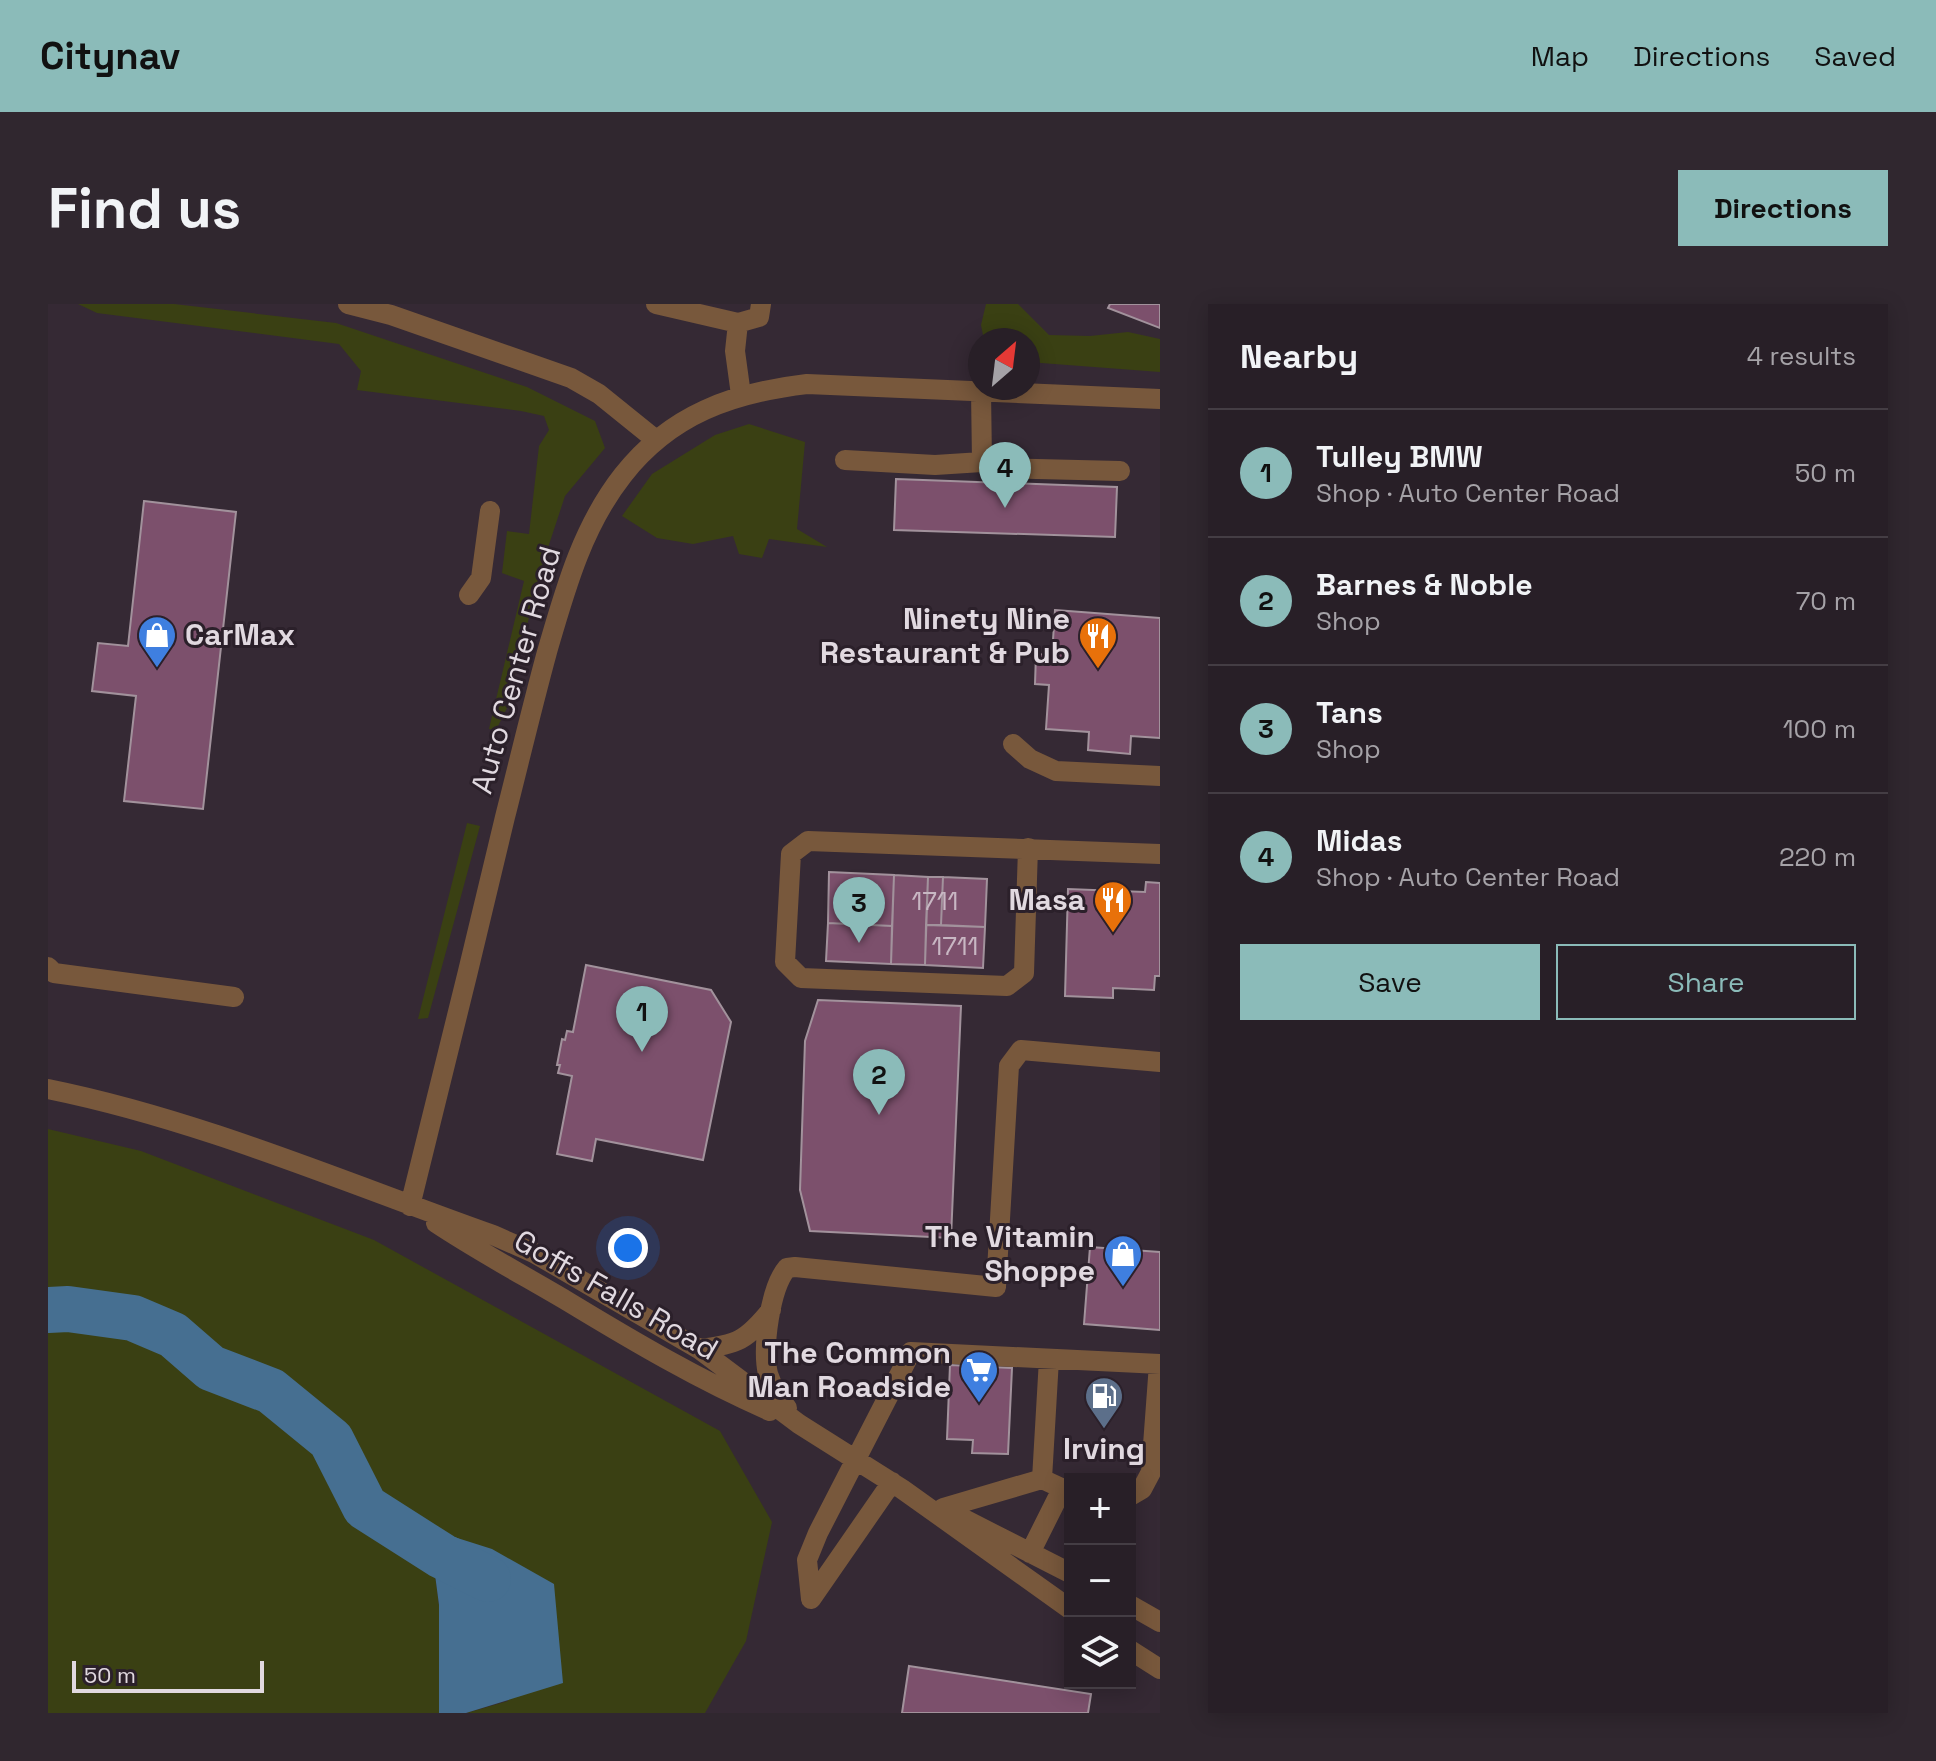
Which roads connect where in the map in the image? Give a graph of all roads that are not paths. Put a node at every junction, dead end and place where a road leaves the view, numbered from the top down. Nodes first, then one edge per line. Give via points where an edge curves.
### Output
1 (348, 304) edge
2 (656, 304) edge
3 (761, 304) edge
4 (375, 307) edge
5 (738, 323) junction
6 (968, 390) edge
7 (1040, 394) edge
8 (741, 395) junction
9 (1160, 399) edge
10 (981, 400) edge
11 (656, 440) junction
12 (845, 460) dead end
13 (982, 462) junction
14 (1120, 471) dead end
15 (490, 511) dead end
16 (469, 595) dead end
17 (1013, 744) dead end
18 (1160, 776) edge
19 (1028, 848) junction
20 (1160, 854) edge
21 (48, 967) edge
22 (234, 997) dead end
23 (1156, 1059) edge
24 (48, 1089) edge
25 (410, 1206) junction
26 (771, 1310) junction
27 (699, 1349) junction
28 (1049, 1359) junction
29 (1159, 1364) edge
30 (799, 1424) junction
31 (856, 1459) junction
32 (1042, 1479) junction
33 (892, 1482) junction
34 (1064, 1489) edge
35 (1136, 1492) edge
36 (1064, 1494) edge
37 (943, 1508) junction
38 (1030, 1553) junction
39 (1064, 1570) edge
40 (1064, 1605) edge
41 (1136, 1608) edge
42 (1160, 1622) edge
43 (1136, 1654) edge
44 (1160, 1669) edge

1 - 4 street
2 - 5 street
3 - 5 street via 759,317
4 - 11 street via 571,378
5 - 8 street via 735,351
6 - 8 street, Auto Center Road via 807,384
7 - 9 street, Auto Center Road
8 - 11 street, Auto Center Road via 713,405
10 - 13 street
11 - 25 street, Auto Center Road via 592,521 561,602
12 - 13 street
13 - 14 street via 1000,468
15 - 16 street via 481,578
17 - 18 street via 1056,771
19 - 19 street via 808,841 791,854 785,962 801,978 1007,986 1024,973
19 - 20 street
21 - 22 street via 54,973
23 - 26 street via 1021,1050 1009,1066 996,1287 795,1267 787,1268 777,1282
24 - 25 street, Goffs Falls Road via 205,1131
25 - 27 street, Goffs Falls Road via 534,1253
25 - 30 street, Goffs Falls Road via 664,1359
26 - 27 street via 747,1337
26 - 30 street via 768,1374
27 - 30 street, Goffs Falls Road
28 - 29 street
28 - 31 street via 911,1352
28 - 32 street
29 - 35 street via 1151,1472
30 - 31 street, Goffs Falls Road
31 - 33 street, Goffs Falls Road
31 - 33 street via 807,1560 811,1599
32 - 34 street
32 - 37 street
33 - 37 street, Goffs Falls Road
33 - 40 street, Goffs Falls Road
36 - 38 street
37 - 38 street, Goffs Falls Road
38 - 39 street, Goffs Falls Road
41 - 42 street
43 - 44 street

